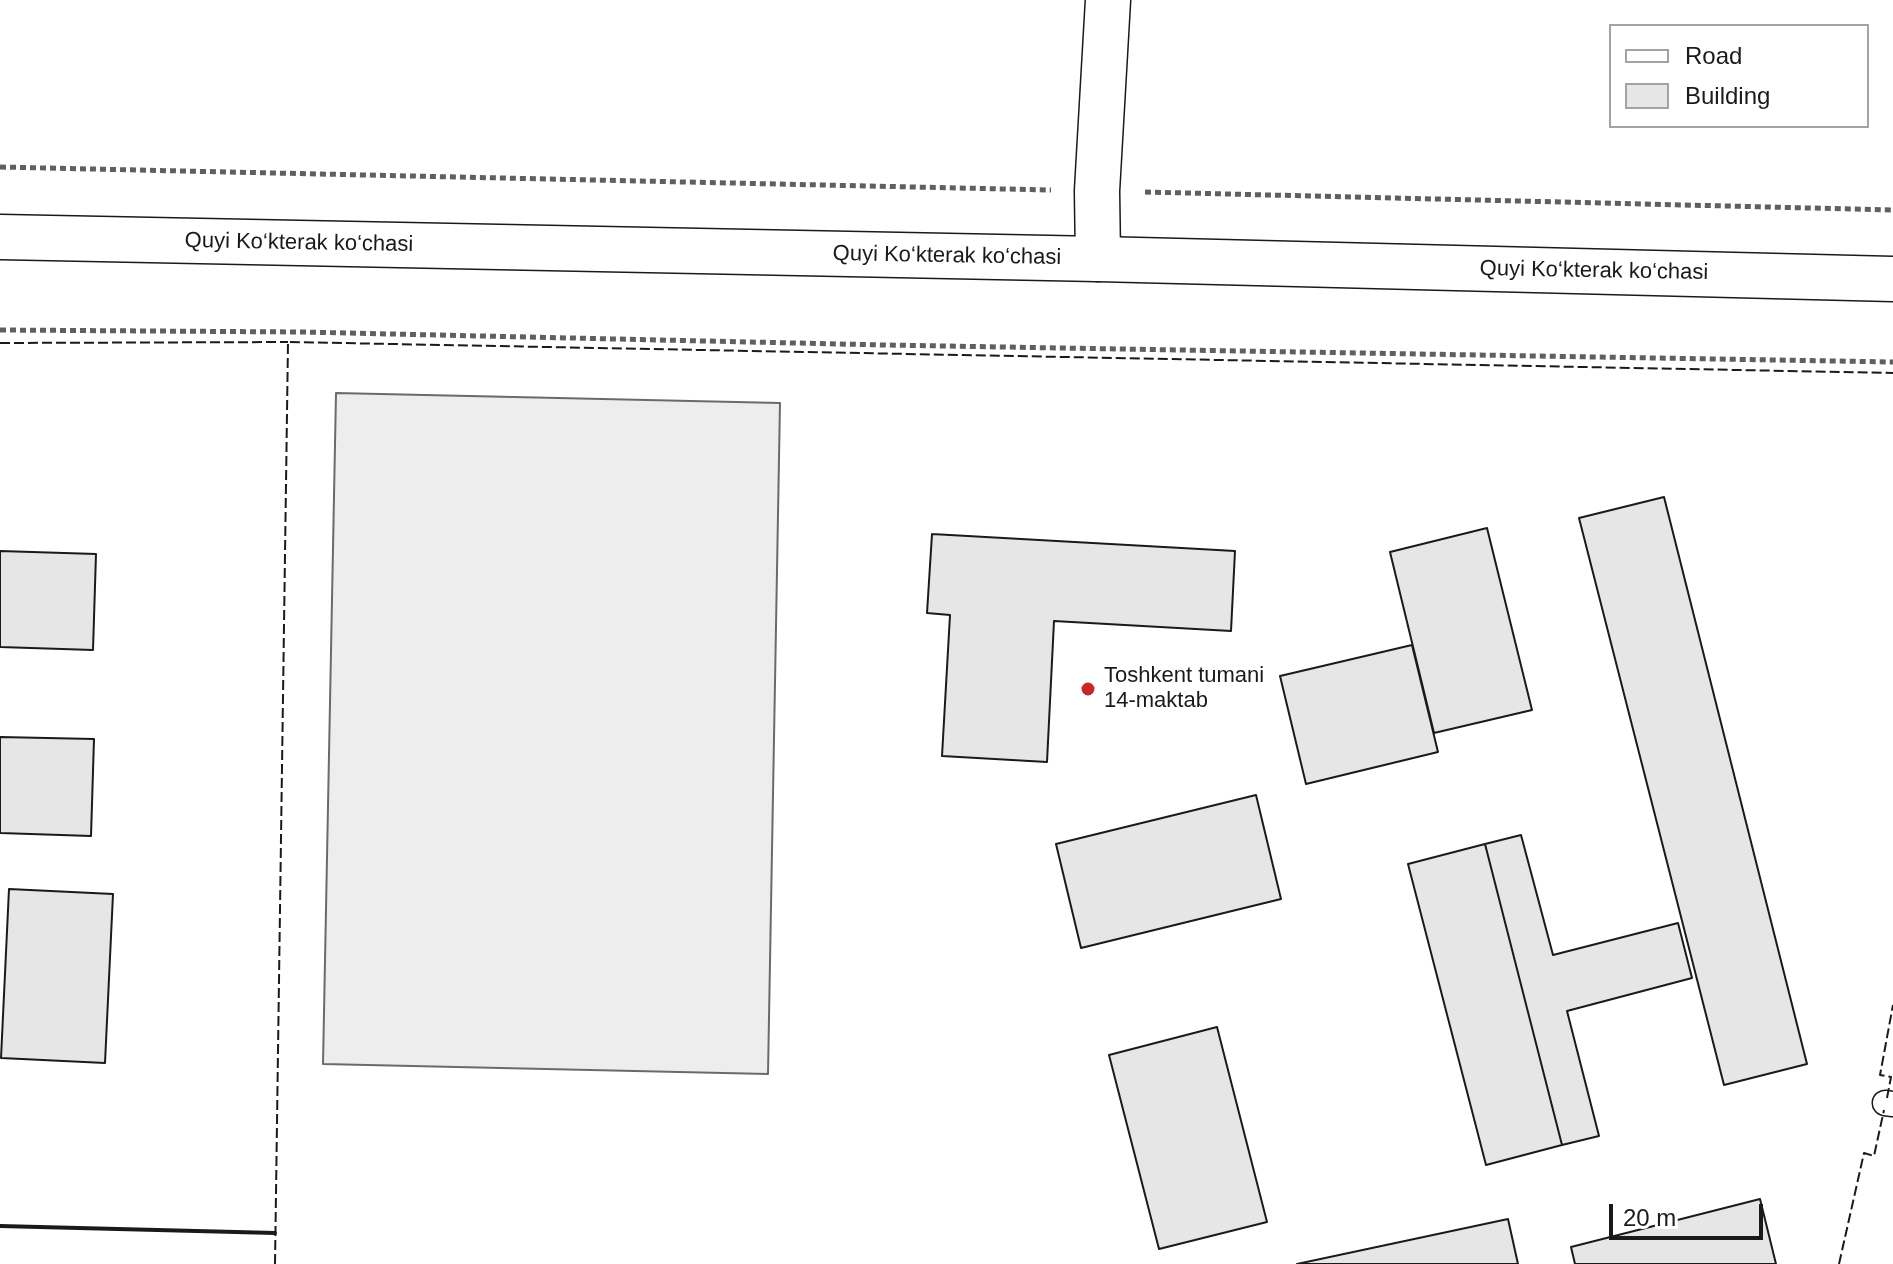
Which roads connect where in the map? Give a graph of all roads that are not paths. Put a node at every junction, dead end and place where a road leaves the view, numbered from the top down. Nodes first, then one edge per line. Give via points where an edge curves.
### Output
1 (1108, 0) edge
2 (0, 237) edge
3 (1098, 259) junction
4 (1893, 279) edge

1 - 3 main road
2 - 3 main road, Quyi Ko‘kterak ko‘chasi
3 - 4 main road, Quyi Ko‘kterak ko‘chasi

